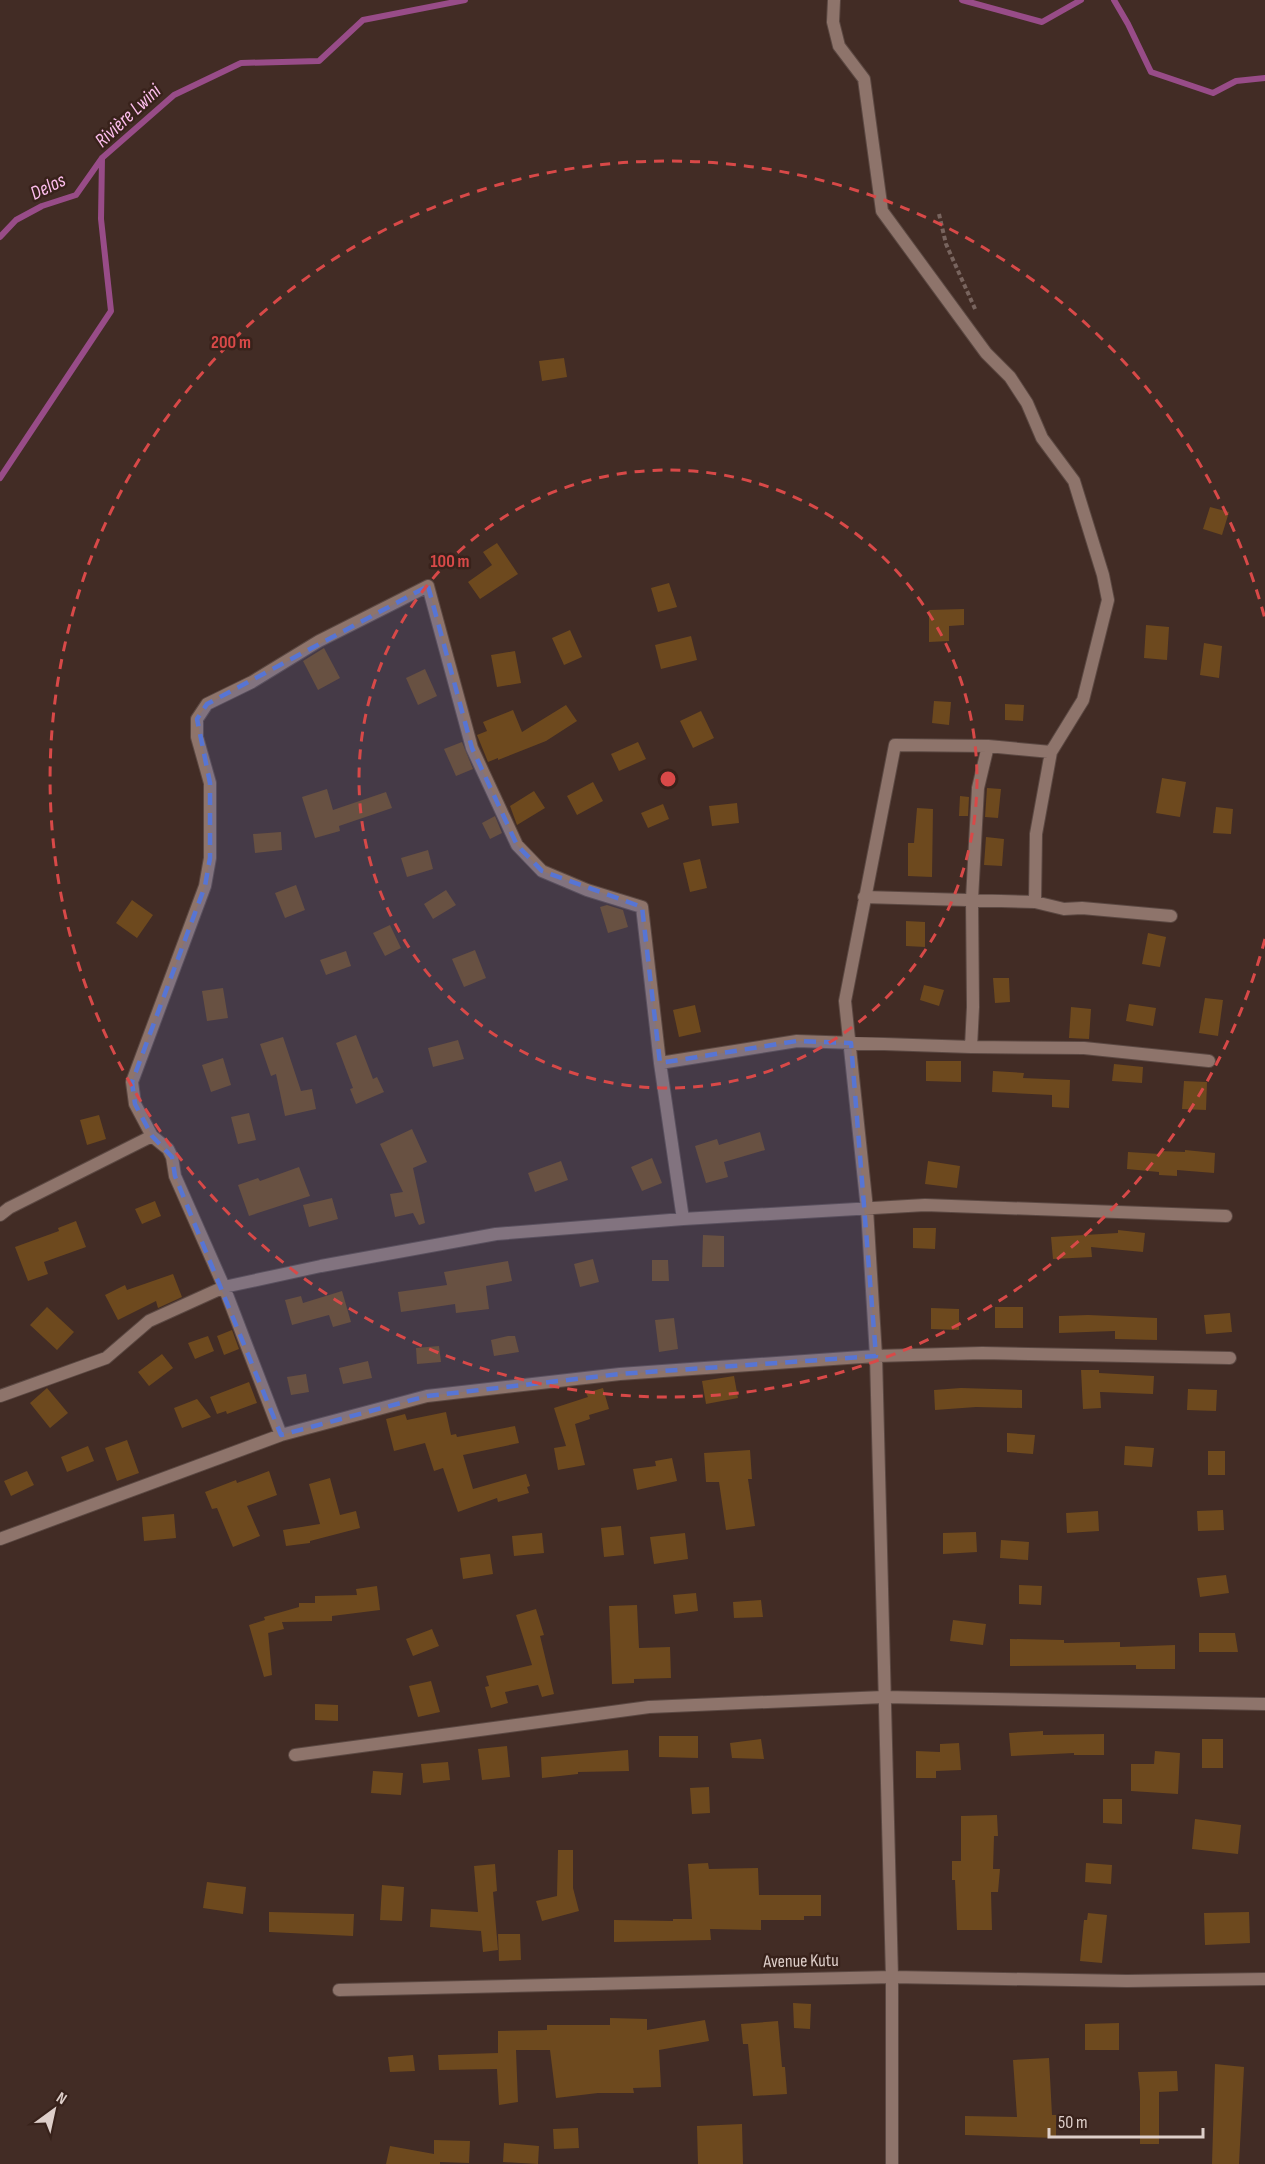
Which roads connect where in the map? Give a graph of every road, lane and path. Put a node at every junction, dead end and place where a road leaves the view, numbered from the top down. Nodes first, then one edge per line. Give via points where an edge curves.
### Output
1 (834, 0) edge
2 (939, 214) dead end
3 (976, 312) dead end
4 (988, 746) junction
5 (1051, 752) junction
6 (864, 897) junction
7 (972, 899) junction
8 (1035, 902) junction
9 (1171, 916) dead end
10 (850, 1043) junction
11 (971, 1047) junction
12 (1209, 1061) dead end
13 (660, 1063) junction
14 (152, 1136) junction
15 (867, 1209) junction
16 (0, 1215) edge
17 (1226, 1216) dead end
18 (683, 1220) junction
19 (224, 1287) junction
20 (876, 1356) junction
21 (1230, 1358) dead end
22 (0, 1396) edge
23 (281, 1435) junction
24 (0, 1539) edge
25 (884, 1697) junction
26 (1265, 1704) edge
27 (295, 1755) dead end
28 (892, 1977) junction
29 (1265, 1979) edge
30 (339, 1989) dead end
31 (892, 2164) edge

1 - 5 street via 833,22 839,46 864,79 882,211 986,353 1028,403 1042,438 1074,481 1103,575 1108,600 1083,700
2 - 3 path via 946,244
4 - 5 street
4 - 6 street via 895,745
4 - 7 street via 978,788
5 - 8 street via 1036,834
6 - 7 street
6 - 10 street via 845,1001
7 - 8 street
7 - 11 street
8 - 9 street via 1064,909
10 - 11 street
10 - 13 street via 797,1041
10 - 15 street
11 - 12 street via 1084,1048
13 - 14 street via 642,907 542,871 517,845 472,748 428,586 207,704 197,719 197,737 210,783 210,858 205,886 132,1082 135,1104
13 - 18 street
14 - 16 street
14 - 19 street via 172,1157 175,1176
15 - 17 street via 925,1205
15 - 18 street
15 - 20 street
18 - 19 street via 496,1234
19 - 22 street via 149,1322 106,1358
19 - 23 street
20 - 21 street via 982,1353
20 - 23 street via 620,1374 427,1396
20 - 25 street
23 - 24 street
25 - 26 street
25 - 27 street via 649,1707
25 - 28 street
28 - 29 street, Avenue Kutu
28 - 30 street, Avenue Kutu
28 - 31 street

